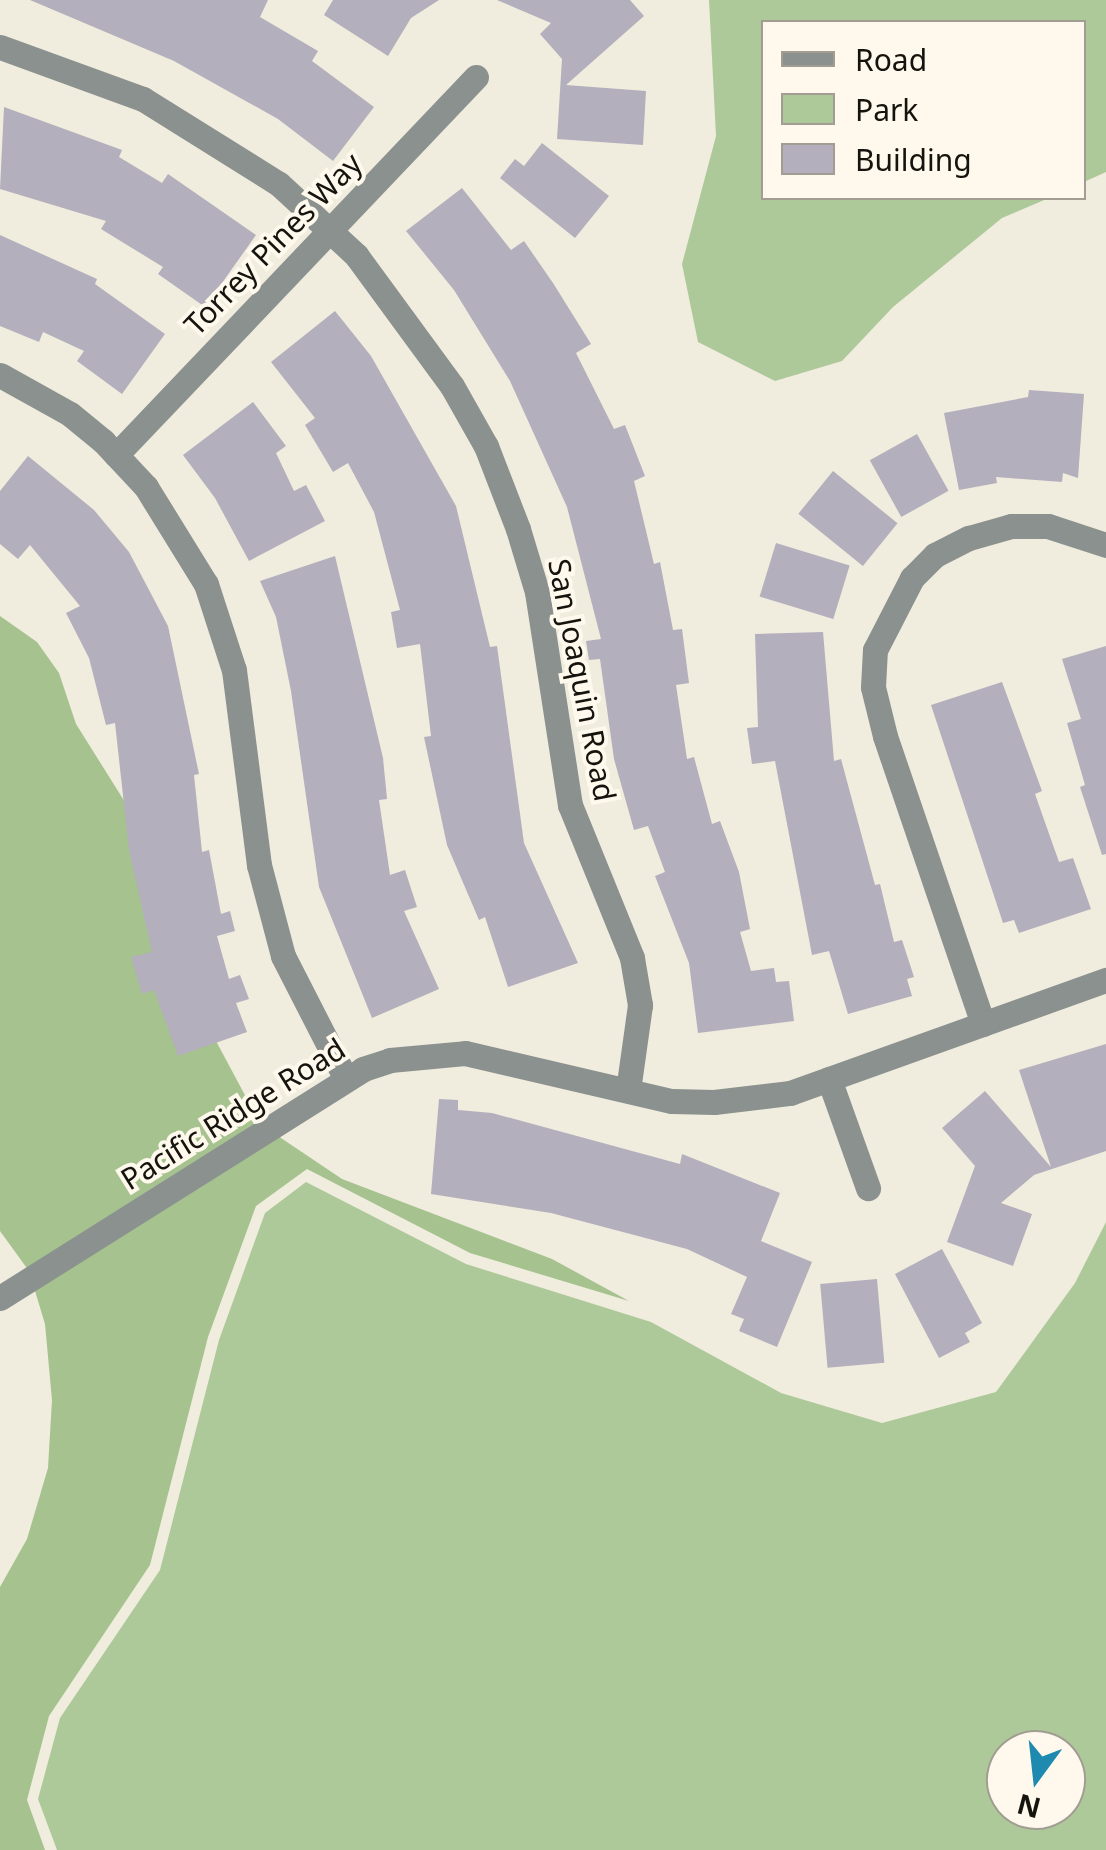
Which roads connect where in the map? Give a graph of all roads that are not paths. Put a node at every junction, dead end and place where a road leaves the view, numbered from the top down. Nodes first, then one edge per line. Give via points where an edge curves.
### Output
1 (0, 47) edge
2 (476, 78) dead end
3 (330, 231) junction
4 (0, 375) edge
5 (116, 456) junction
6 (1106, 545) edge
7 (1106, 980) edge
8 (983, 1024) junction
9 (346, 1079) junction
10 (829, 1079) junction
11 (628, 1090) junction
12 (868, 1188) dead end
13 (0, 1298) edge

1 - 3 street, San Joaquin Road via 143,99 279,184
2 - 3 street, Torrey Pines Way
3 - 5 street, Torrey Pines Way
3 - 11 street, San Joaquin Road via 418,331 486,446 518,529 537,592 570,805 632,958 640,1005
4 - 5 street via 70,414
5 - 9 street via 184,540 206,584 234,670 259,865 283,956
6 - 8 street via 1048,526 1010,526 969,538 934,555 912,578 875,650 873,687 885,736
7 - 8 street, Pacific Ridge Road
8 - 10 street, Pacific Ridge Road
9 - 11 street, Pacific Ridge Road via 390,1060 465,1052
9 - 13 street, Pacific Ridge Road
10 - 11 street, Pacific Ridge Road via 790,1093 714,1102
10 - 12 street

